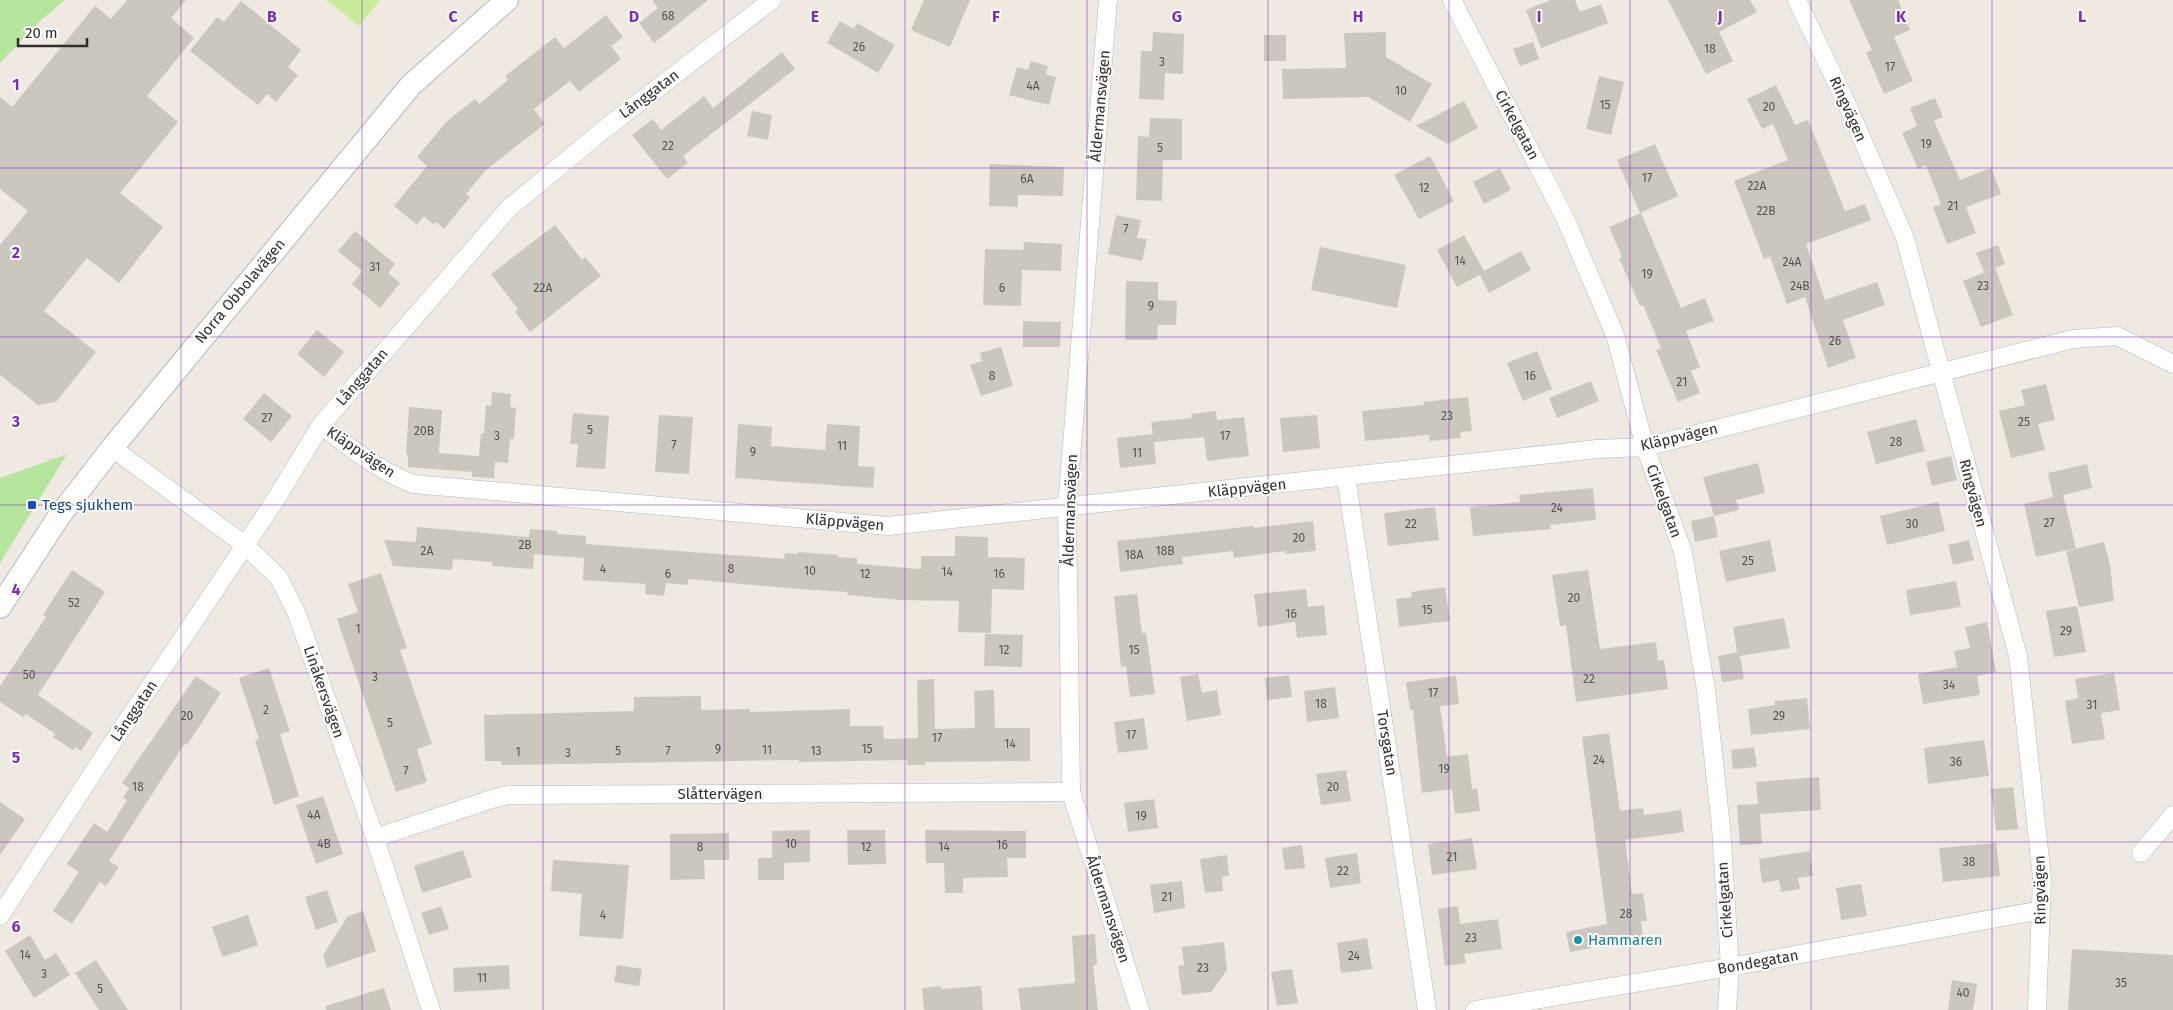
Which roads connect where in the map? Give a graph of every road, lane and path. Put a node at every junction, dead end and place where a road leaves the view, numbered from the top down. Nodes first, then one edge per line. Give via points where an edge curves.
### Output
1 (507, 0) edge
2 (772, 0) edge
3 (1108, 0) edge
4 (1452, 0) edge
5 (1797, 0) edge
6 (2173, 364) edge
7 (1940, 372) junction
8 (321, 425) junction
9 (1645, 447) junction
10 (112, 448) junction
11 (1346, 477) junction
12 (1067, 507) junction
13 (245, 545) junction
14 (0, 607) edge
15 (1071, 792) junction
16 (2173, 815) edge
17 (374, 838) junction
18 (2141, 853) dead end
19 (2041, 910) junction
20 (0, 916) edge
21 (1730, 967) junction
22 (431, 1010) edge
23 (1140, 1010) edge
24 (1427, 1010) edge
25 (1474, 1010) edge
26 (1727, 1010) edge
27 (2037, 1010) edge

1 - 10 street, Norra Obbolavägen via 411,85
2 - 8 street, Långgatan via 602,131 509,208
3 - 12 street, Åldermansvägen
4 - 9 street, Cirkelgatan via 1565,218 1615,335
5 - 7 street, Ringvägen via 1905,238
6 - 7 street, Kläppvägen via 2117,336 2073,339
7 - 9 street, Kläppvägen
7 - 19 street, Ringvägen via 2018,656 2042,878
8 - 12 street, Kläppvägen via 363,458 413,484 888,526
8 - 13 street, Långgatan
9 - 11 street, Kläppvägen via 1597,449
9 - 21 street, Cirkelgatan via 1683,552 1706,690
10 - 13 street, Linåkersvägen
10 - 14 street, Norra Obbolavägen via 60,515
11 - 12 street, Kläppvägen
11 - 24 street, Torsgatan
12 - 15 street, Åldermansvägen
13 - 17 street, Linåkersvägen via 279,578 297,614
13 - 20 street, Långgatan
15 - 17 street, Slåttervägen via 508,795
15 - 23 street, Åldermansvägen
16 - 18 street
17 - 22 street, Linåkersvägen
19 - 21 street, Bondegatan
19 - 27 street, Ringvägen
21 - 25 street, Bondegatan
21 - 26 street, Cirkelgatan

